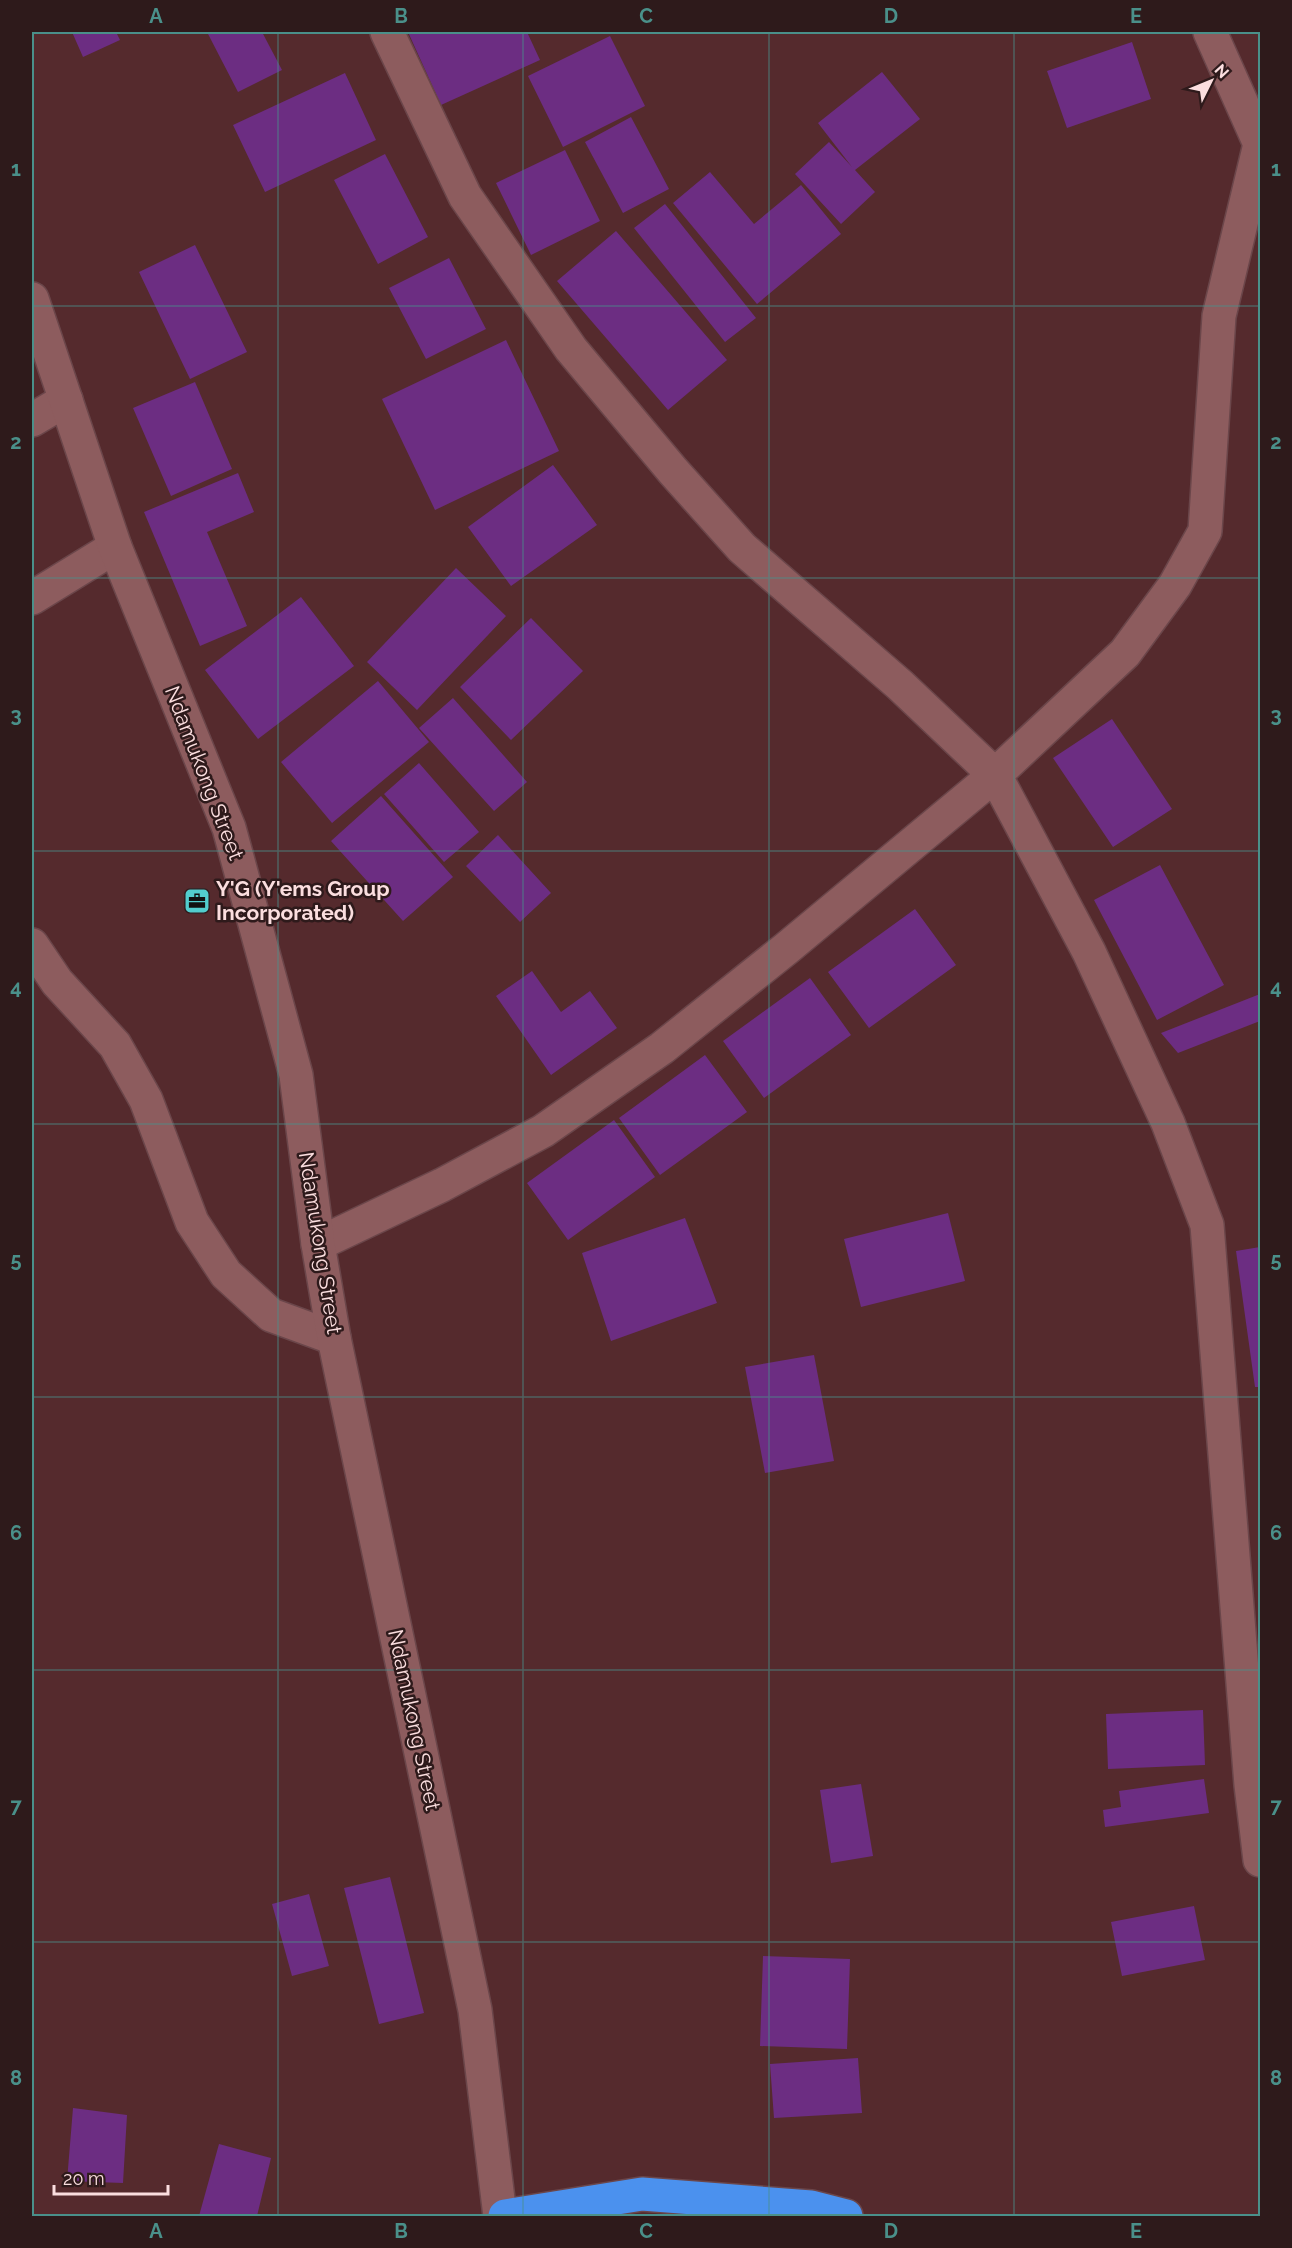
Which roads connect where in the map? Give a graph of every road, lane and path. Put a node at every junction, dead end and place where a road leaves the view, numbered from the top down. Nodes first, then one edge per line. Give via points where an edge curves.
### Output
1 (387, 32) edge
2 (1210, 32) edge
3 (1260, 144) edge
4 (32, 299) edge
5 (66, 400) junction
6 (32, 420) edge
7 (115, 547) junction
8 (32, 598) edge
9 (995, 775) junction
10 (32, 945) edge
11 (318, 1244) junction
12 (334, 1338) junction
13 (1260, 1860) edge
14 (500, 2217) edge
15 (505, 2217) edge
16 (846, 2217) edge

1 - 9 street via 465,196 571,350 742,548 900,685
2 - 3 street
3 - 9 street via 1219,316 1205,531 1175,585 1125,653
4 - 5 street, Ndamukong Street
5 - 6 street
5 - 7 street, Ndamukong Street
7 - 8 street
7 - 11 street, Ndamukong Street via 229,828 296,1075
9 - 11 street via 662,1048 552,1124 442,1185
9 - 13 street via 1089,952 1168,1123 1206,1225
10 - 12 street via 57,982 115,1045 146,1100 192,1222 226,1274 271,1315
11 - 12 street, Ndamukong Street
12 - 14 street, Ndamukong Street via 475,2010
15 - 16 highway via 642,2194 811,2207

